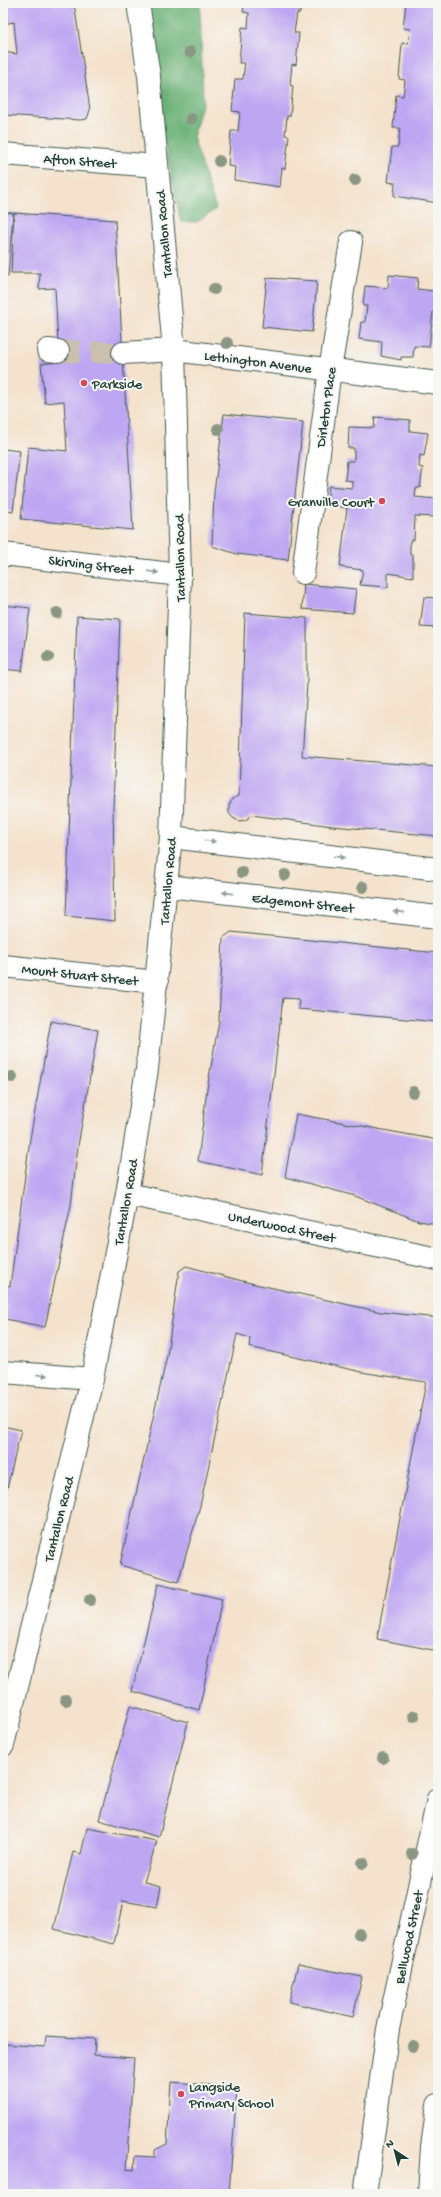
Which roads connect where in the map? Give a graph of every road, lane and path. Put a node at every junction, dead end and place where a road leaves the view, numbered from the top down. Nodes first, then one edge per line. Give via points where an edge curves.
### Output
1 (138, 3) edge
2 (3, 154) edge
3 (157, 166) junction
4 (351, 242) dead end
5 (174, 350) junction
6 (123, 353) tunnel mouth
7 (330, 370) junction
8 (438, 383) edge
9 (3, 554) edge
10 (302, 573) dead end
11 (180, 575) junction
12 (171, 837) junction
13 (438, 869) edge
14 (167, 886) junction
15 (438, 917) edge
16 (3, 966) edge
17 (157, 982) junction
18 (127, 1194) junction
19 (438, 1258) edge
20 (3, 1372) edge
21 (92, 1379) junction
22 (3, 1745) edge
23 (438, 1799) edge
24 (438, 2105) edge
25 (365, 2194) edge
26 (429, 2194) edge

1 - 3 street, Tantallon Road via 149,76
2 - 3 street, Afton Street
3 - 5 street, Tantallon Road
4 - 7 street, Dirleton Place
5 - 6 street, Lethington Avenue
5 - 7 street, Lethington Avenue
5 - 11 street, Tantallon Road
7 - 8 street, Lethington Avenue
7 - 10 street, Dirleton Place
9 -> 11 street, Skirving Street
11 - 12 street, Tantallon Road
12 -> 13 street
12 - 14 street, Tantallon Road
15 -> 14 street, Edgemont Street
14 - 17 street, Tantallon Road
16 - 17 street, Mount Stuart Street
17 - 18 street, Tantallon Road via 147,1069
18 - 19 street, Underwood Street
18 - 21 street, Tantallon Road
20 -> 21 street
21 - 22 street, Tantallon Road
23 - 25 street, Bellwood Street via 388,2029
24 - 26 street

